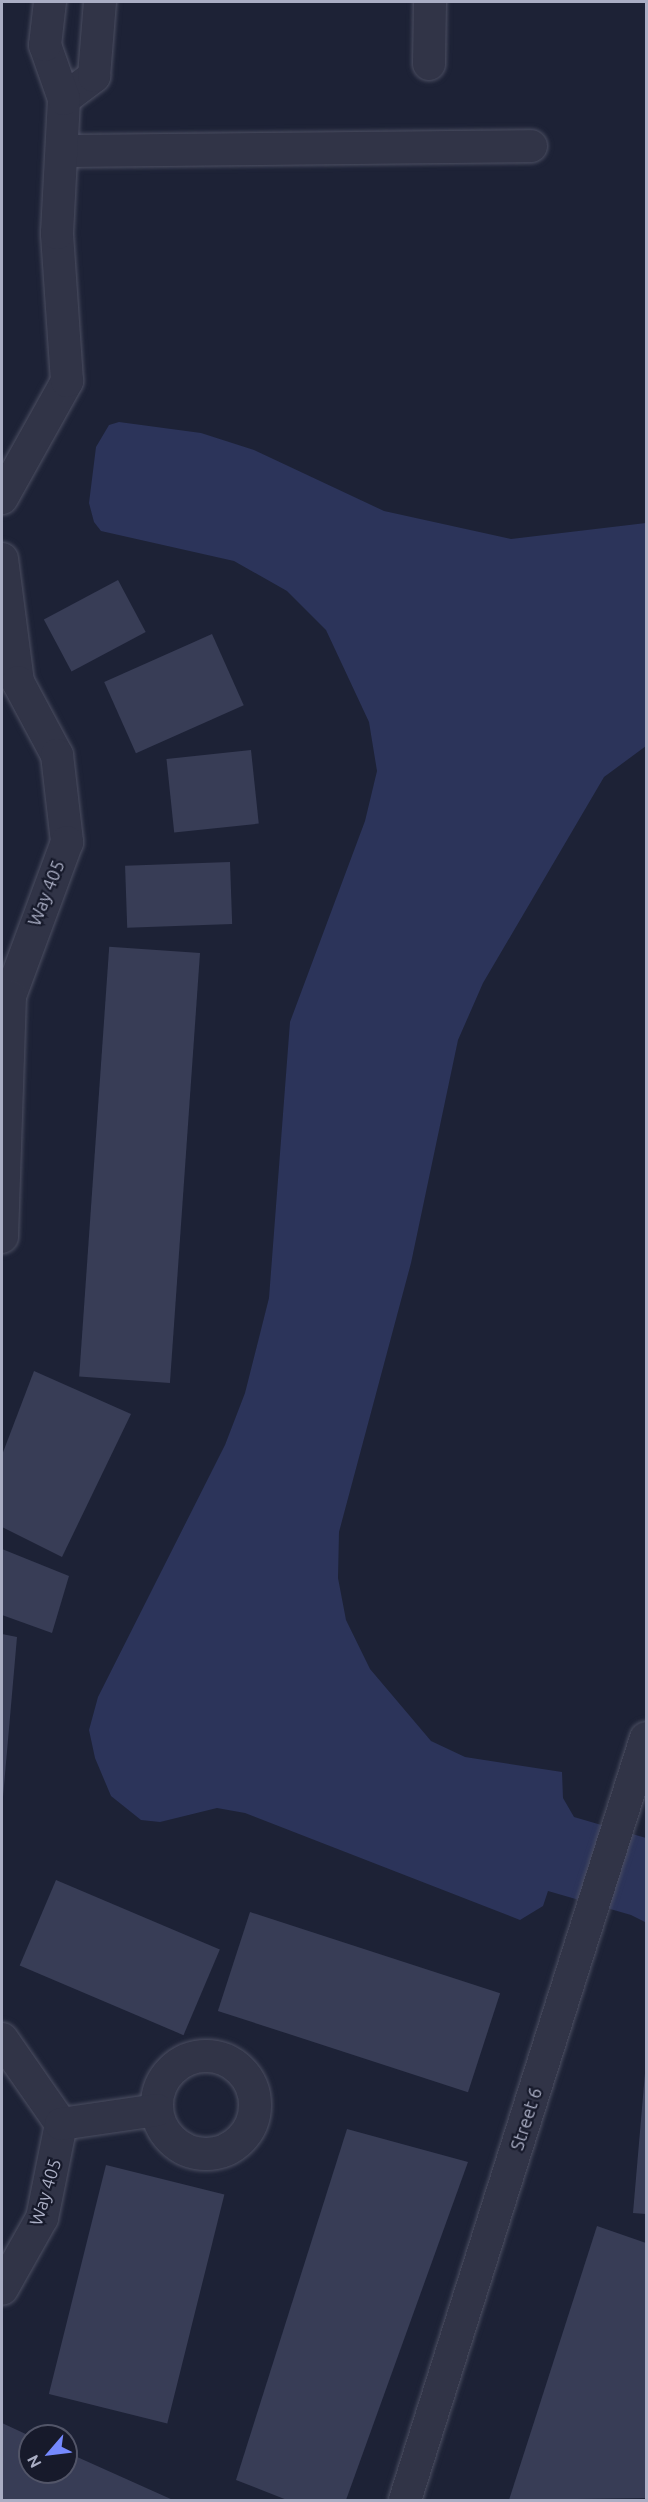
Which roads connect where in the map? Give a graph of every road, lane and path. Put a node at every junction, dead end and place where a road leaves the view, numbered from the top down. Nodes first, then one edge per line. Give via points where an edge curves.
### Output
1 (50, 2) edge
2 (100, 2) edge
3 (430, 2) edge
4 (429, 64) dead end
5 (64, 99) junction
6 (531, 146) dead end
7 (62, 152) junction
8 (2, 498) edge
9 (2, 559) edge
10 (2, 1237) edge
11 (646, 1738) edge
12 (2, 2039) edge
13 (157, 2110) dead end
14 (61, 2124) junction
15 (2, 2289) edge
16 (405, 2500) edge

1 - 5 street via 45,45
2 - 5 street via 94,76
3 - 4 street
5 - 7 street
6 - 7 street
7 - 8 street via 57,233 67,381
9 - 10 street, Way 405 via 18,682 57,755 67,842 10,996
11 - 16 street, Street 6
12 - 14 street
13 - 14 street
14 - 15 street, Way 405 via 42,2218

